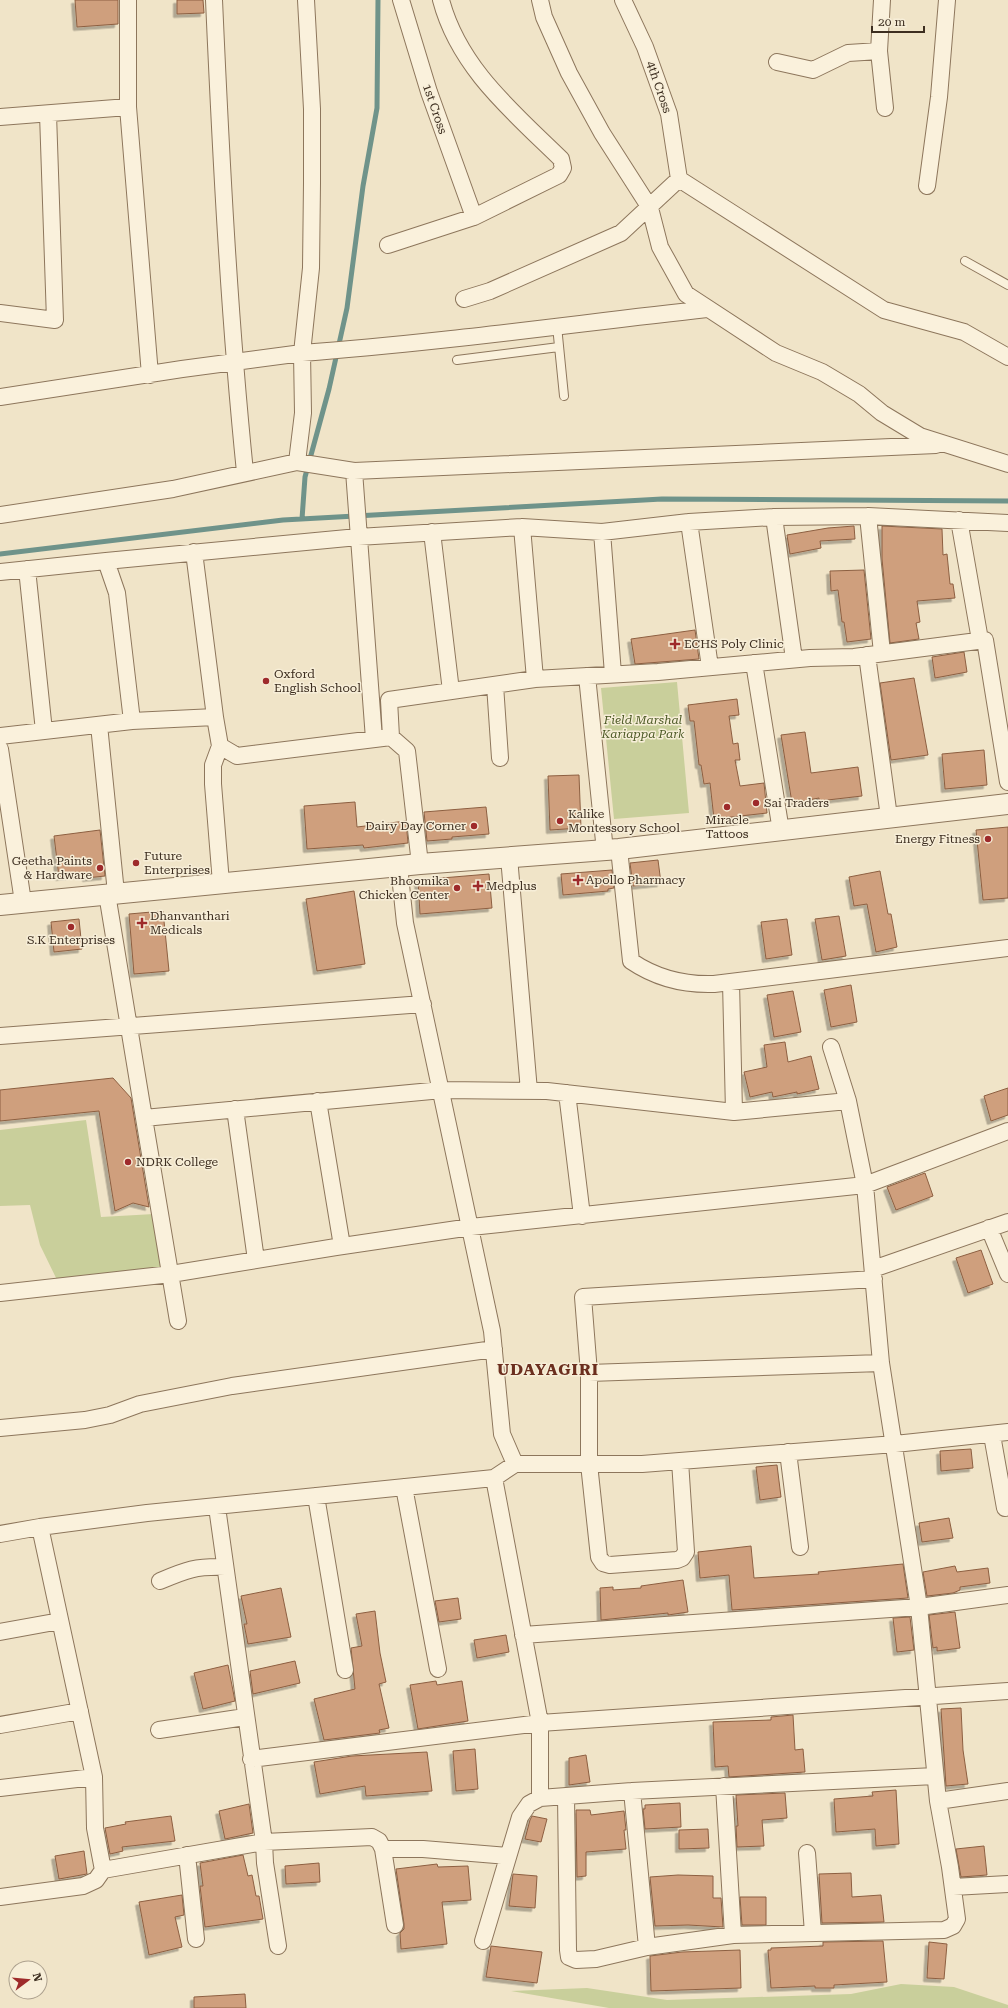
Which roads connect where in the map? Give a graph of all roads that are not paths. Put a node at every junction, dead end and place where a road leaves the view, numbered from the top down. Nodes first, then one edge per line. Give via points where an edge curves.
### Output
1 (128, 0) edge
2 (214, 0) edge
3 (306, 0) edge
4 (401, 0) edge
5 (441, 0) edge
6 (540, 0) edge
7 (623, 0) edge
8 (882, 0) edge
9 (946, 0) edge
10 (879, 50) junction
11 (777, 62) dead end
12 (128, 107) junction
13 (885, 108) dead end
14 (48, 114) junction
15 (0, 117) edge
16 (679, 179) junction
17 (927, 186) dead end
18 (650, 208) junction
19 (474, 216) junction
20 (388, 245) dead end
21 (964, 261) dead end
22 (1008, 285) edge
23 (464, 299) dead end
24 (707, 309) junction
25 (0, 313) edge
26 (557, 326) junction
27 (559, 347) junction
28 (302, 354) junction
29 (1008, 357) edge
30 (457, 360) dead end
31 (234, 362) junction
32 (150, 375) junction
33 (564, 396) dead end
34 (0, 398) edge
35 (946, 444) junction
36 (299, 462) junction
37 (1008, 464) edge
38 (354, 471) junction
39 (245, 472) junction
40 (0, 515) edge
41 (868, 516) junction
42 (774, 517) junction
43 (959, 520) junction
44 (689, 522) junction
45 (1008, 523) edge
46 (522, 527) junction
47 (358, 531) junction
48 (432, 532) junction
49 (602, 532) junction
50 (194, 552) junction
51 (106, 561) junction
52 (27, 569) junction
53 (0, 572) edge
54 (980, 640) junction
55 (874, 654) junction
56 (794, 659) junction
57 (754, 663) junction
58 (710, 667) junction
59 (614, 674) junction
60 (587, 676) junction
61 (535, 679) junction
62 (495, 685) junction
63 (451, 692) junction
64 (215, 716) junction
65 (132, 721) junction
66 (99, 725) junction
67 (44, 731) junction
68 (0, 736) edge
69 (391, 737) junction
70 (374, 739) junction
71 (220, 746) junction
72 (0, 749) edge
73 (500, 758) dead end
74 (1008, 782) edge
75 (1008, 804) edge
76 (889, 817) junction
77 (781, 831) junction
78 (612, 850) junction
79 (509, 858) junction
80 (420, 864) junction
81 (399, 866) junction
82 (221, 883) junction
83 (112, 894) junction
84 (23, 902) junction
85 (0, 905) edge
86 (1008, 948) edge
87 (731, 982) junction
88 (423, 1004) junction
89 (129, 1027) junction
90 (0, 1036) edge
91 (832, 1046) dead end
92 (442, 1090) junction
93 (529, 1091) junction
94 (567, 1093) junction
95 (318, 1101) junction
96 (848, 1101) junction
97 (235, 1109) junction
98 (734, 1112) junction
99 (144, 1118) junction
100 (1008, 1131) edge
101 (866, 1185) junction
102 (582, 1216) junction
103 (1008, 1222) edge
104 (471, 1227) junction
105 (989, 1228) junction
106 (342, 1246) junction
107 (256, 1260) junction
108 (171, 1274) junction
109 (873, 1274) junction
110 (1008, 1274) edge
111 (0, 1293) edge
112 (178, 1321) dead end
113 (494, 1349) junction
114 (882, 1363) junction
115 (589, 1373) junction
116 (0, 1428) edge
117 (1008, 1432) edge
118 (992, 1435) junction
119 (895, 1444) junction
120 (788, 1452) junction
121 (680, 1461) junction
122 (514, 1464) junction
123 (589, 1464) junction
124 (494, 1478) junction
125 (404, 1487) junction
126 (316, 1496) junction
127 (217, 1507) junction
128 (1005, 1508) dead end
129 (40, 1527) junction
130 (0, 1534) edge
131 (800, 1547) dead end
132 (225, 1567) junction
133 (160, 1580) dead end
134 (1008, 1595) edge
135 (919, 1607) junction
136 (60, 1621) junction
137 (0, 1632) edge
138 (523, 1635) junction
139 (438, 1669) dead end
140 (345, 1670) dead end
141 (1008, 1691) edge
142 (927, 1697) junction
143 (80, 1711) junction
144 (245, 1717) junction
145 (540, 1723) junction
146 (0, 1725) edge
147 (158, 1730) dead end
148 (251, 1759) junction
149 (935, 1776) junction
150 (94, 1777) junction
151 (724, 1786) junction
152 (0, 1788) edge
153 (632, 1791) junction
154 (1008, 1791) edge
155 (566, 1796) junction
156 (540, 1798) junction
157 (938, 1801) junction
158 (264, 1842) junction
159 (384, 1849) junction
160 (807, 1854) dead end
161 (187, 1855) junction
162 (508, 1856) junction
163 (103, 1870) junction
164 (1008, 1884) edge
165 (953, 1887) junction
166 (0, 1896) edge
167 (395, 1925) dead end
168 (813, 1933) junction
169 (734, 1935) junction
170 (196, 1939) dead end
171 (483, 1941) dead end
172 (278, 1946) dead end
173 (647, 1947) junction

1 - 12 street
2 - 31 street
3 - 28 street via 312,109 312,183 310,268
4 - 19 street, 1st Cross via 429,92
5 - 19 street via 464,54 490,90 561,159 563,168 559,175
6 - 18 street via 544,17 569,73 602,133
7 - 16 street, 4th Cross via 645,47 669,114
8 - 10 street
9 - 17 street via 939,97
10 - 11 street via 848,53 813,70
10 - 13 street
12 - 14 street
12 - 32 street
14 - 15 street
14 - 25 street via 55,320
16 - 18 street
16 - 29 street via 884,310 964,332
18 - 23 street via 621,233 490,291
18 - 24 street via 660,247 686,294
19 - 20 street
21 - 22 lane
24 - 26 street
24 - 35 street via 776,352 822,372 853,390 920,436
26 - 27 lane
26 - 28 street via 394,346
27 - 30 lane
27 - 33 lane
28 - 31 street
28 - 36 street via 303,413
31 - 32 street
31 - 39 street
32 - 34 street
35 - 37 street
35 - 38 street
36 - 38 street
36 - 39 street
38 - 47 street
39 - 40 street via 173,489
41 - 42 street
41 - 43 street
41 - 55 street
42 - 44 street
42 - 56 street
43 - 45 street
43 - 54 street
44 - 49 street
44 - 58 street
46 - 48 street
46 - 49 street
46 - 61 street
47 - 48 street
47 - 50 street
47 - 70 street
48 - 63 street
49 - 59 street
50 - 51 street
50 - 64 street
51 - 52 street
51 - 65 street via 117,593
52 - 53 street
52 - 67 street
54 - 55 street
54 - 74 street via 985,640
55 - 56 street
55 - 76 street
56 - 57 street
57 - 58 street
57 - 77 street
58 - 59 street
59 - 60 street
60 - 61 street
60 - 78 street
61 - 62 street
62 - 63 street
62 - 73 street
63 - 69 street via 388,700
64 - 65 street
64 - 71 street
65 - 66 street
66 - 67 street
66 - 83 street
67 - 68 street
69 - 70 street
69 - 80 street via 407,750
70 - 71 street via 236,756
71 - 82 street via 213,765 213,784
72 - 84 street
75 - 76 street
76 - 77 street
77 - 78 street
78 - 79 street
78 - 87 street via 631,961 645,970 694,984
79 - 80 street
79 - 93 street
80 - 81 street
81 - 82 street
81 - 88 street via 405,923
82 - 83 street
83 - 84 street
83 - 89 street
84 - 85 street
86 - 87 street
87 - 98 street
88 - 89 street
88 - 92 street
89 - 90 street
89 - 99 street
91 - 96 street
92 - 93 street
92 - 95 street
92 - 104 street
93 - 94 street
94 - 98 street
94 - 102 street
95 - 97 street
95 - 106 street
96 - 98 street
96 - 101 street
97 - 99 street
97 - 107 street
99 - 108 street
100 - 101 street
101 - 102 street
101 - 109 street
102 - 104 street
103 - 105 street
104 - 106 street
104 - 113 street
105 - 109 street
105 - 110 street
106 - 107 street
107 - 108 street
108 - 111 street
108 - 112 street
109 - 114 street
109 - 115 street via 583,1297
113 - 116 street via 232,1386 140,1404 110,1415 85,1420
113 - 122 street via 502,1434
114 - 115 street
114 - 119 street
115 - 123 street
117 - 118 street
118 - 119 street
118 - 128 street
119 - 120 street
119 - 135 street
120 - 121 street
120 - 131 street
121 - 123 street
121 - 123 street via 686,1552 682,1558 676,1560 610,1566 603,1563 599,1557
122 - 123 street
122 - 124 street
124 - 125 street
124 - 138 street
125 - 126 street
125 - 139 street
126 - 127 street
126 - 140 street
127 - 129 street via 146,1512
127 - 132 street
129 - 130 street
129 - 136 street
132 - 133 street via 202,1566
132 - 144 street
134 - 135 street
135 - 138 street
135 - 142 street
136 - 137 street
136 - 143 street
138 - 145 street
141 - 142 street
142 - 145 street
142 - 149 street
143 - 146 street
143 - 150 street
144 - 147 street
144 - 148 street
145 - 148 street
145 - 156 street
148 - 158 street
149 - 151 street
149 - 157 street
150 - 152 street
150 - 163 street via 95,1828
151 - 153 street
151 - 169 street
153 - 155 street
153 - 173 street
154 - 157 street
155 - 156 street
155 - 173 street via 569,1958 596,1959
156 - 162 street via 529,1804 520,1817
157 - 165 street
158 - 159 street via 372,1837 379,1841
158 - 161 street
158 - 172 street
159 - 162 street via 423,1849
159 - 167 street
160 - 168 street
161 - 163 street
161 - 170 street
162 - 171 street
163 - 166 street via 96,1880 83,1886
164 - 165 street
165 - 168 street via 957,1919 952,1926 944,1930
168 - 169 street
169 - 173 street

